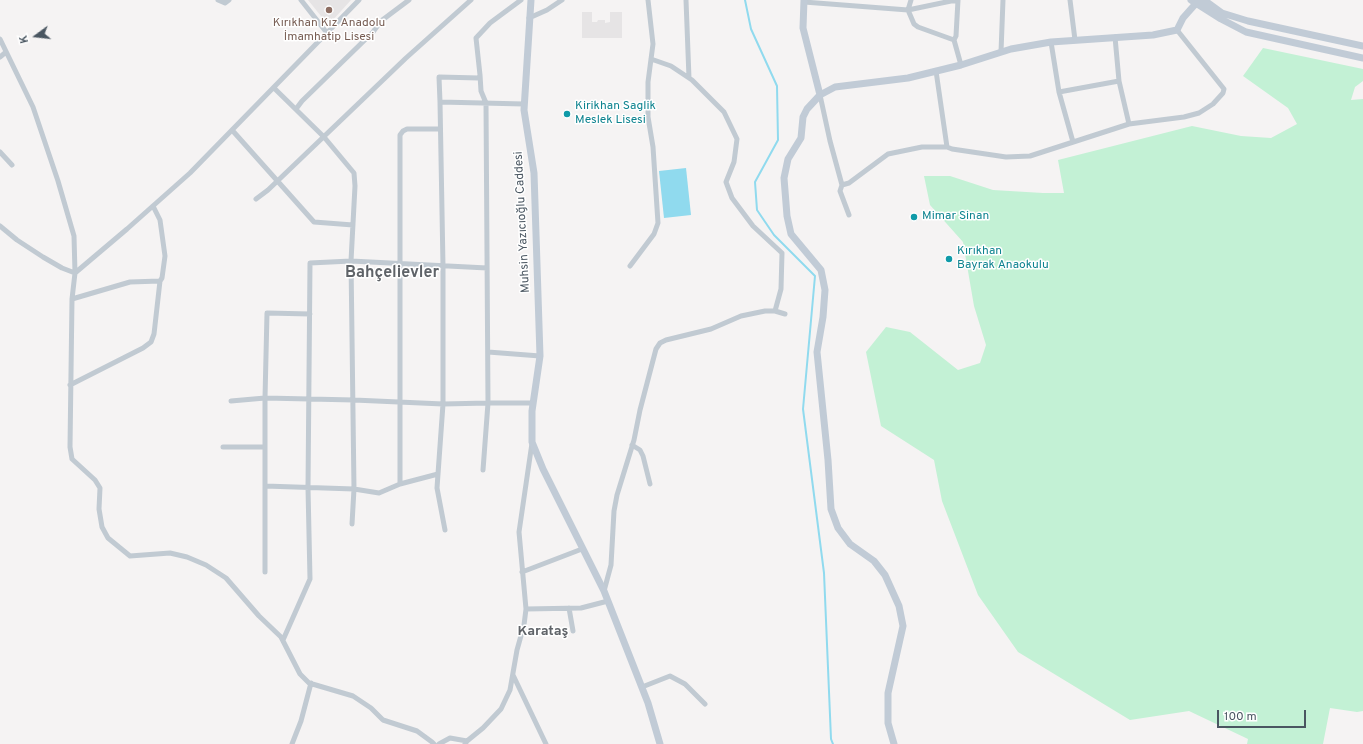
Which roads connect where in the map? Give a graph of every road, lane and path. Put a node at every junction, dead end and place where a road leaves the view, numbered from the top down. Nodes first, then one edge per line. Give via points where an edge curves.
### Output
1 (218, 0) edge
2 (229, 0) edge
3 (301, 0) edge
4 (359, 0) edge
5 (409, 0) edge
6 (472, 0) edge
7 (522, 0) edge
8 (531, 0) edge
9 (562, 0) edge
10 (648, 0) edge
11 (686, 0) edge
12 (911, 0) edge
13 (958, 0) edge
14 (1003, 0) edge
15 (1070, 0) edge
16 (1204, 0) edge
17 (804, 1) edge
18 (1195, 1) edge
19 (908, 10) junction
20 (529, 18) junction
21 (1177, 30) junction
22 (327, 33) junction
23 (1115, 37) junction
24 (0, 39) edge
25 (954, 40) junction
26 (1075, 40) junction
27 (1051, 42) junction
28 (1363, 46) edge
29 (6, 52) junction
30 (1001, 52) junction
31 (0, 57) edge
32 (1363, 58) edge
33 (651, 59) junction
34 (961, 65) junction
35 (936, 71) junction
36 (480, 75) junction
37 (690, 78) junction
38 (1119, 81) junction
39 (274, 88) junction
40 (1059, 92) junction
41 (820, 95) junction
42 (440, 102) junction
43 (486, 103) junction
44 (524, 104) junction
45 (296, 108) junction
46 (1129, 124) junction
47 (440, 129) junction
48 (232, 130) junction
49 (324, 137) junction
50 (1073, 142) junction
51 (947, 147) junction
52 (0, 152) edge
53 (12, 165) dead end
54 (277, 181) junction
55 (842, 185) junction
56 (256, 199) dead end
57 (153, 206) junction
58 (849, 215) dead end
59 (353, 225) junction
60 (0, 226) edge
61 (351, 261) junction
62 (399, 264) junction
63 (443, 266) junction
64 (630, 266) dead end
65 (487, 268) junction
66 (75, 273) junction
67 (160, 281) junction
68 (72, 299) junction
69 (775, 311) junction
70 (310, 314) junction
71 (785, 314) dead end
72 (488, 352) junction
73 (540, 356) junction
74 (70, 385) junction
75 (265, 398) junction
76 (309, 400) junction
77 (354, 400) junction
78 (231, 401) dead end
79 (400, 402) junction
80 (488, 403) junction
81 (534, 403) junction
82 (443, 404) junction
83 (532, 442) junction
84 (632, 445) junction
85 (224, 447) dead end
86 (265, 447) junction
87 (483, 470) dead end
88 (438, 474) junction
89 (400, 484) junction
90 (650, 484) dead end
91 (265, 486) junction
92 (308, 488) junction
93 (354, 489) junction
94 (352, 524) dead end
95 (445, 530) dead end
96 (582, 549) junction
97 (265, 572) dead end
98 (522, 572) junction
99 (604, 591) junction
100 (608, 601) junction
101 (569, 608) junction
102 (526, 609) junction
103 (573, 631) dead end
104 (283, 640) junction
105 (513, 675) junction
106 (311, 683) junction
107 (642, 687) junction
108 (705, 704) dead end
109 (466, 742) edge
110 (292, 744) edge
111 (434, 744) edge
112 (439, 744) edge
113 (546, 744) edge
114 (660, 744) edge
115 (894, 744) edge

1 - 2 street via 225,3
3 - 22 street
4 - 22 street
5 - 45 street via 381,21
6 - 49 street via 406,58
7 - 36 street via 490,23 476,38
8 - 20 street, Muhsin Yazıcıoğlu Caddesi
9 - 20 street
10 - 33 street via 653,44
11 - 37 street
12 - 19 street
13 - 19 street
13 - 25 street
14 - 30 street
15 - 26 street
16 - 28 street via 1222,13 1248,21
17 - 19 street
17 - 41 street via 803,28
18 - 21 street
18 - 32 street via 1246,32
19 - 25 street via 918,27
20 - 44 street, Muhsin Yazıcıoğlu Caddesi
21 - 23 street via 1153,35
21 - 46 street via 1224,89 1222,93 1213,104 1199,113
22 - 39 street
23 - 26 street
23 - 38 street
24 - 29 street
25 - 34 street
26 - 27 street
27 - 30 street
27 - 40 street
29 - 31 street
29 - 66 street via 33,107 58,181 74,236
30 - 34 street
33 - 37 street via 671,66
33 - 64 street via 648,117 653,147 658,223 654,234
34 - 35 street
35 - 41 street via 908,78 835,87
35 - 51 street
36 - 42 street via 479,78 440,77
36 - 43 street via 481,91
37 - 69 street via 724,112 737,139 734,162 726,182 732,198 753,226 782,254 781,290
38 - 40 street
38 - 46 street
39 - 45 street
39 - 48 street
40 - 50 street
41 - 55 street
41 - 115 street via 803,117 801,138 788,159 784,178 786,216 791,234 821,270 825,290 817,352 831,509 838,528 850,544 874,561 885,575 899,606 903,626 888,693 888,722
42 - 43 street
42 - 47 street
43 - 44 street
43 - 65 street
44 - 73 street, Muhsin Yazıcıoğlu Caddesi via 534,173
45 - 49 street
46 - 50 street
47 - 62 street via 407,129 400,135
47 - 63 street
48 - 54 street
48 - 57 street
49 - 54 street
49 - 59 street via 354,173
50 - 51 street via 1030,156 1006,157
51 - 55 street via 922,147 888,154
52 - 53 street
54 - 56 street
54 - 59 street via 314,222
55 - 58 street via 840,191
57 - 66 street
57 - 67 street via 160,220 165,256
59 - 61 street
60 - 66 street via 43,257
61 - 62 street
61 - 70 street via 310,263
61 - 77 street
62 - 63 street
62 - 79 street
63 - 65 street
63 - 82 street
65 - 72 street
66 - 68 street
67 - 68 street via 130,282
67 - 74 street via 151,342
68 - 74 street
69 - 71 street
69 - 84 street via 742,316 710,329 660,343 656,349
70 - 75 street via 267,312
70 - 76 street
72 - 73 street
72 - 80 street
73 - 81 street, Muhsin Yazıcıoğlu Caddesi
74 - 104 street via 72,459 100,488 102,527 108,538 130,556 170,553 206,565 226,578
75 - 76 street
75 - 78 street
75 - 86 street
76 - 77 street
76 - 92 street
77 - 79 street
77 - 93 street
79 - 82 street
79 - 89 street
80 - 81 street
80 - 82 street
80 - 87 street
81 - 83 street, Muhsin Yazıcıoğlu Caddesi
82 - 88 street
83 - 96 street
83 - 98 street via 518,532
84 - 90 street via 640,450 643,456
84 - 99 street via 614,511 611,565
85 - 86 street
86 - 91 street
88 - 89 street
88 - 95 street via 437,488
89 - 93 street via 379,493
91 - 92 street
91 - 97 street
92 - 93 street
92 - 104 street via 310,579
93 - 94 street
96 - 98 street
96 - 99 street
98 - 102 street
99 - 100 street
100 - 101 street via 581,608
100 - 107 street
101 - 102 street
101 - 103 street
102 - 105 street
104 - 106 street via 300,674
105 - 109 street via 510,690 501,709
105 - 113 street
106 - 110 street
106 - 111 street via 353,696 383,720 417,730
107 - 108 street via 670,676 685,684
107 - 114 street
109 - 112 street via 450,738

